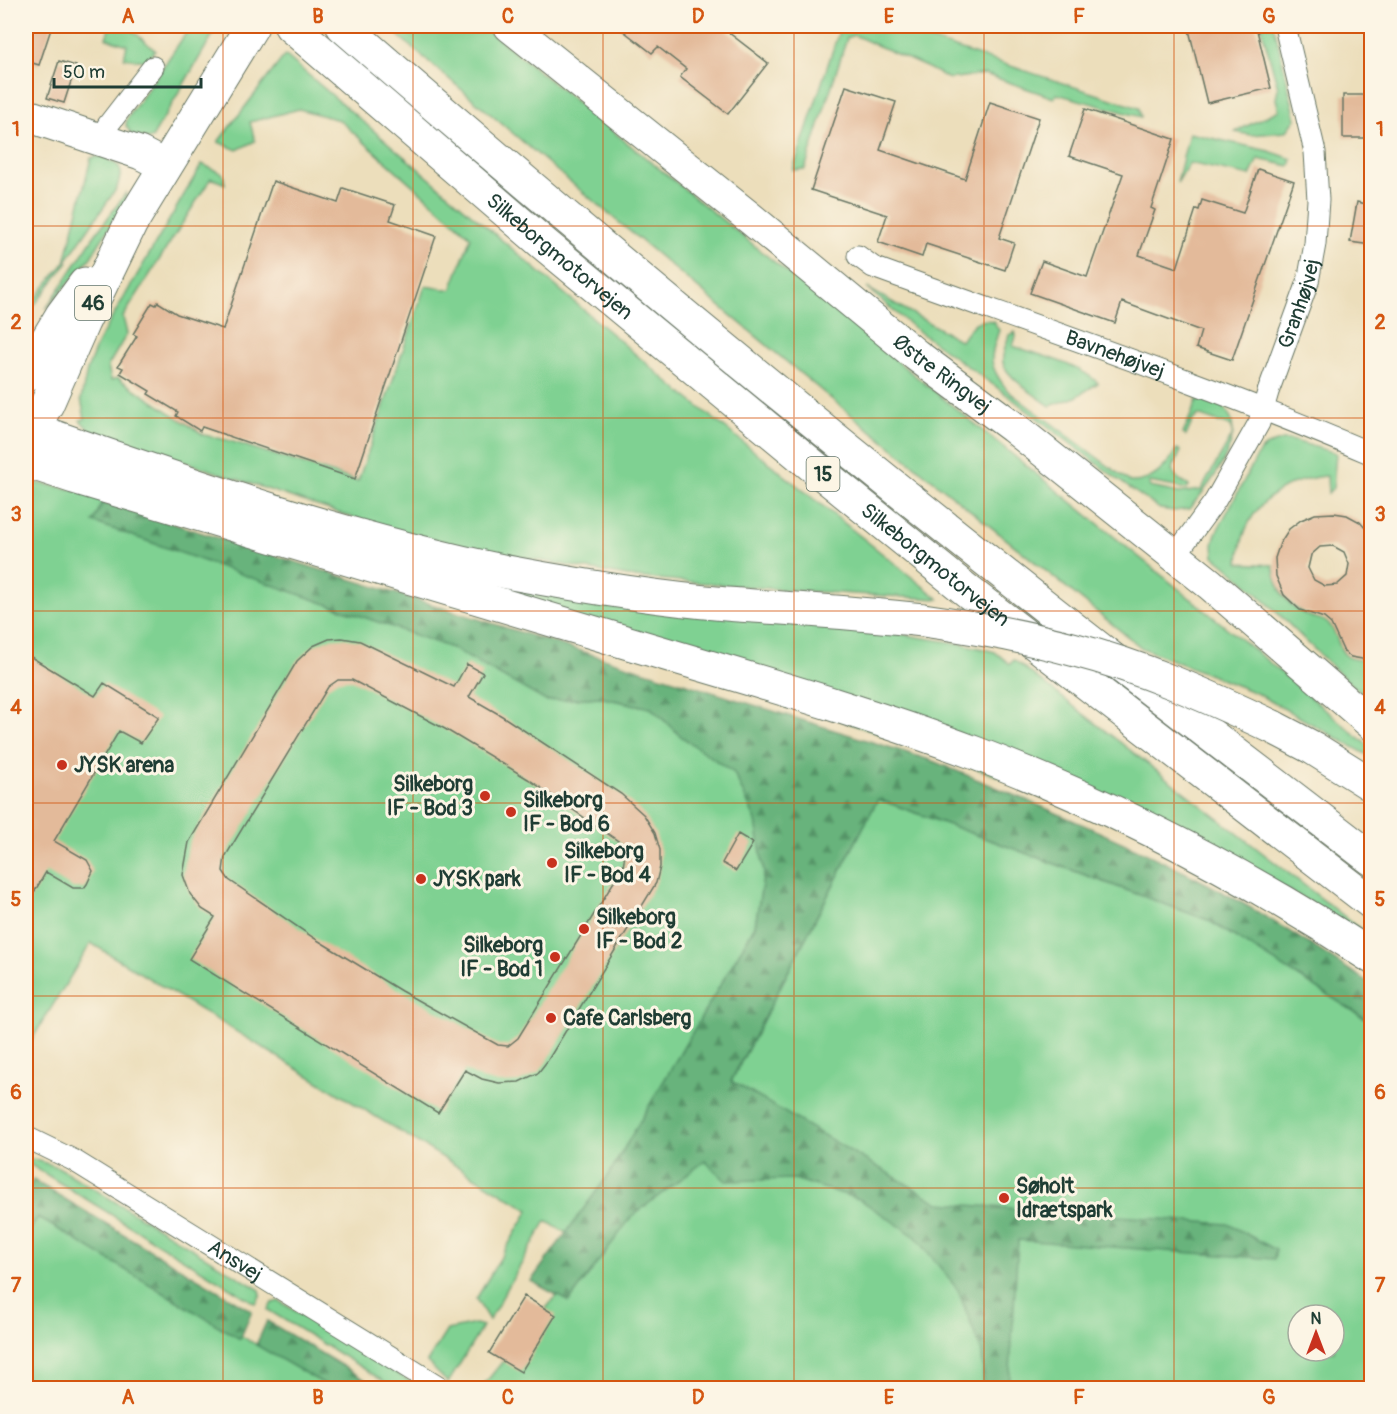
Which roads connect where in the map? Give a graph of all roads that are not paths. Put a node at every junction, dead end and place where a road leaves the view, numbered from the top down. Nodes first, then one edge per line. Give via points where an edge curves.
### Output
1 (252, 26) edge
2 (291, 26) edge
3 (343, 26) edge
4 (510, 26) edge
5 (1285, 26) edge
6 (153, 67) dead end
7 (26, 115) edge
8 (100, 140) junction
9 (165, 166) junction
10 (131, 223) junction
11 (858, 256) dead end
12 (26, 375) edge
13 (1263, 408) junction
14 (27, 438) edge
15 (1371, 454) edge
16 (1174, 557) junction
17 (1371, 724) edge
18 (1371, 785) edge
19 (1371, 859) edge
20 (1371, 903) edge
21 (1371, 957) edge
22 (26, 1137) edge
23 (441, 1389) edge

1 - 9 main road, 46
2 - 20 main road, Silkeborgmotorvejen / 15 via 544,244 813,466 970,593
3 - 19 main road, Silkeborgmotorvejen / 15 via 867,464
4 - 16 main road, Østre Ringvej via 916,355 1013,427
5 - 13 street, Granhøjvej via 1316,152 1318,200 1308,282
6 - 8 street
7 - 8 main road
8 - 9 main road
9 - 10 main road, 46
10 - 12 main road, 46 via 62,315
10 - 14 main road, 46 via 47,404
11 - 13 street, Bavnehøjvej via 873,267
13 - 15 street, Bavnehøjvej
13 - 16 street, Granhøjvej via 1259,423 1215,501
14 - 18 main road, bridge via 169,489 441,558 524,575 724,604 923,620 1001,632 1072,649 1193,691 1273,727
14 - 21 main road via 74,477 819,700 975,753 1179,843 1314,919
16 - 17 main road, Østre Ringvej
22 - 23 street, Ansvej via 73,1160

